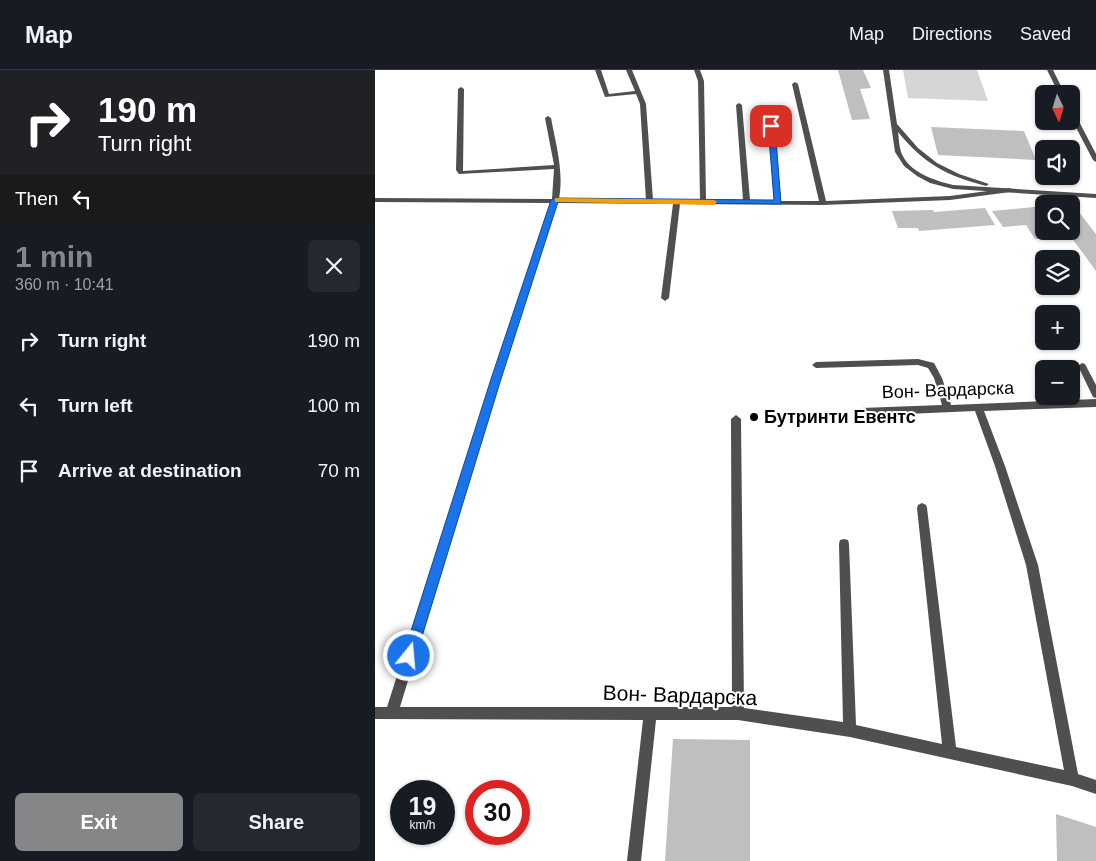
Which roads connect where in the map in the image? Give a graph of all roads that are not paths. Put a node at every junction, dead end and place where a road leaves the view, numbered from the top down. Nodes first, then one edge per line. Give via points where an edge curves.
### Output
1 (598, 70) edge
2 (629, 70) edge
3 (697, 70) edge
4 (887, 70) edge
5 (1050, 70) edge
6 (795, 84) dead end
7 (1058, 85) edge
8 (461, 89) dead end
9 (638, 92) junction
10 (739, 104) dead end
11 (770, 107) dead end
12 (548, 118) dead end
13 (895, 126) junction
14 (1080, 129) edge
15 (1096, 160) edge
16 (557, 167) junction
17 (1010, 190) junction
18 (1096, 196) edge
19 (375, 200) edge
20 (555, 200) junction
21 (650, 201) junction
22 (677, 202) junction
23 (703, 202) junction
24 (747, 202) junction
25 (778, 203) junction
26 (823, 203) junction
27 (665, 298) dead end
28 (816, 365) dead end
29 (1082, 366) dead end
30 (1096, 394) edge
31 (1096, 403) edge
32 (978, 408) junction
33 (948, 409) junction
34 (861, 412) dead end
35 (736, 419) dead end
36 (922, 508) dead end
37 (844, 544) dead end
38 (392, 712) junction
39 (375, 713) edge
40 (650, 713) junction
41 (739, 714) junction
42 (850, 730) junction
43 (950, 752) junction
44 (1072, 780) junction
45 (1096, 787) edge
46 (634, 861) edge

1 - 9 street via 607,96
2 - 9 street
3 - 23 street via 701,81
4 - 13 street
5 - 7 street
6 - 26 street
8 - 16 street via 461,173
9 - 21 street via 643,104
10 - 24 street
11 - 25 street
12 - 16 street
13 - 17 street via 915,150 942,170
13 - 17 street via 898,152 906,165 919,175 953,187
14 - 15 street
16 - 20 street
17 - 18 street
17 - 26 street via 950,198
19 - 20 street
20 - 21 street
20 - 38 street
21 - 22 street
22 - 23 street
22 - 27 street
23 - 24 street
24 - 25 street
25 - 26 street
28 - 33 street via 918,362 931,365
29 - 30 street
31 - 32 street, Вон- Вардарска
32 - 33 street, Вон- Вардарска
32 - 44 street via 1032,564
33 - 34 street, Вон- Вардарска
35 - 41 street
36 - 43 street
37 - 42 street
38 - 39 street, Вон- Вардарска
38 - 40 street, Вон- Вардарска
40 - 41 street, Вон- Вардарска
40 - 46 street
41 - 42 street, Вон- Вардарска
42 - 43 street, Вон- Вардарска
43 - 44 street, Вон- Вардарска
44 - 45 street, Вон- Вардарска

